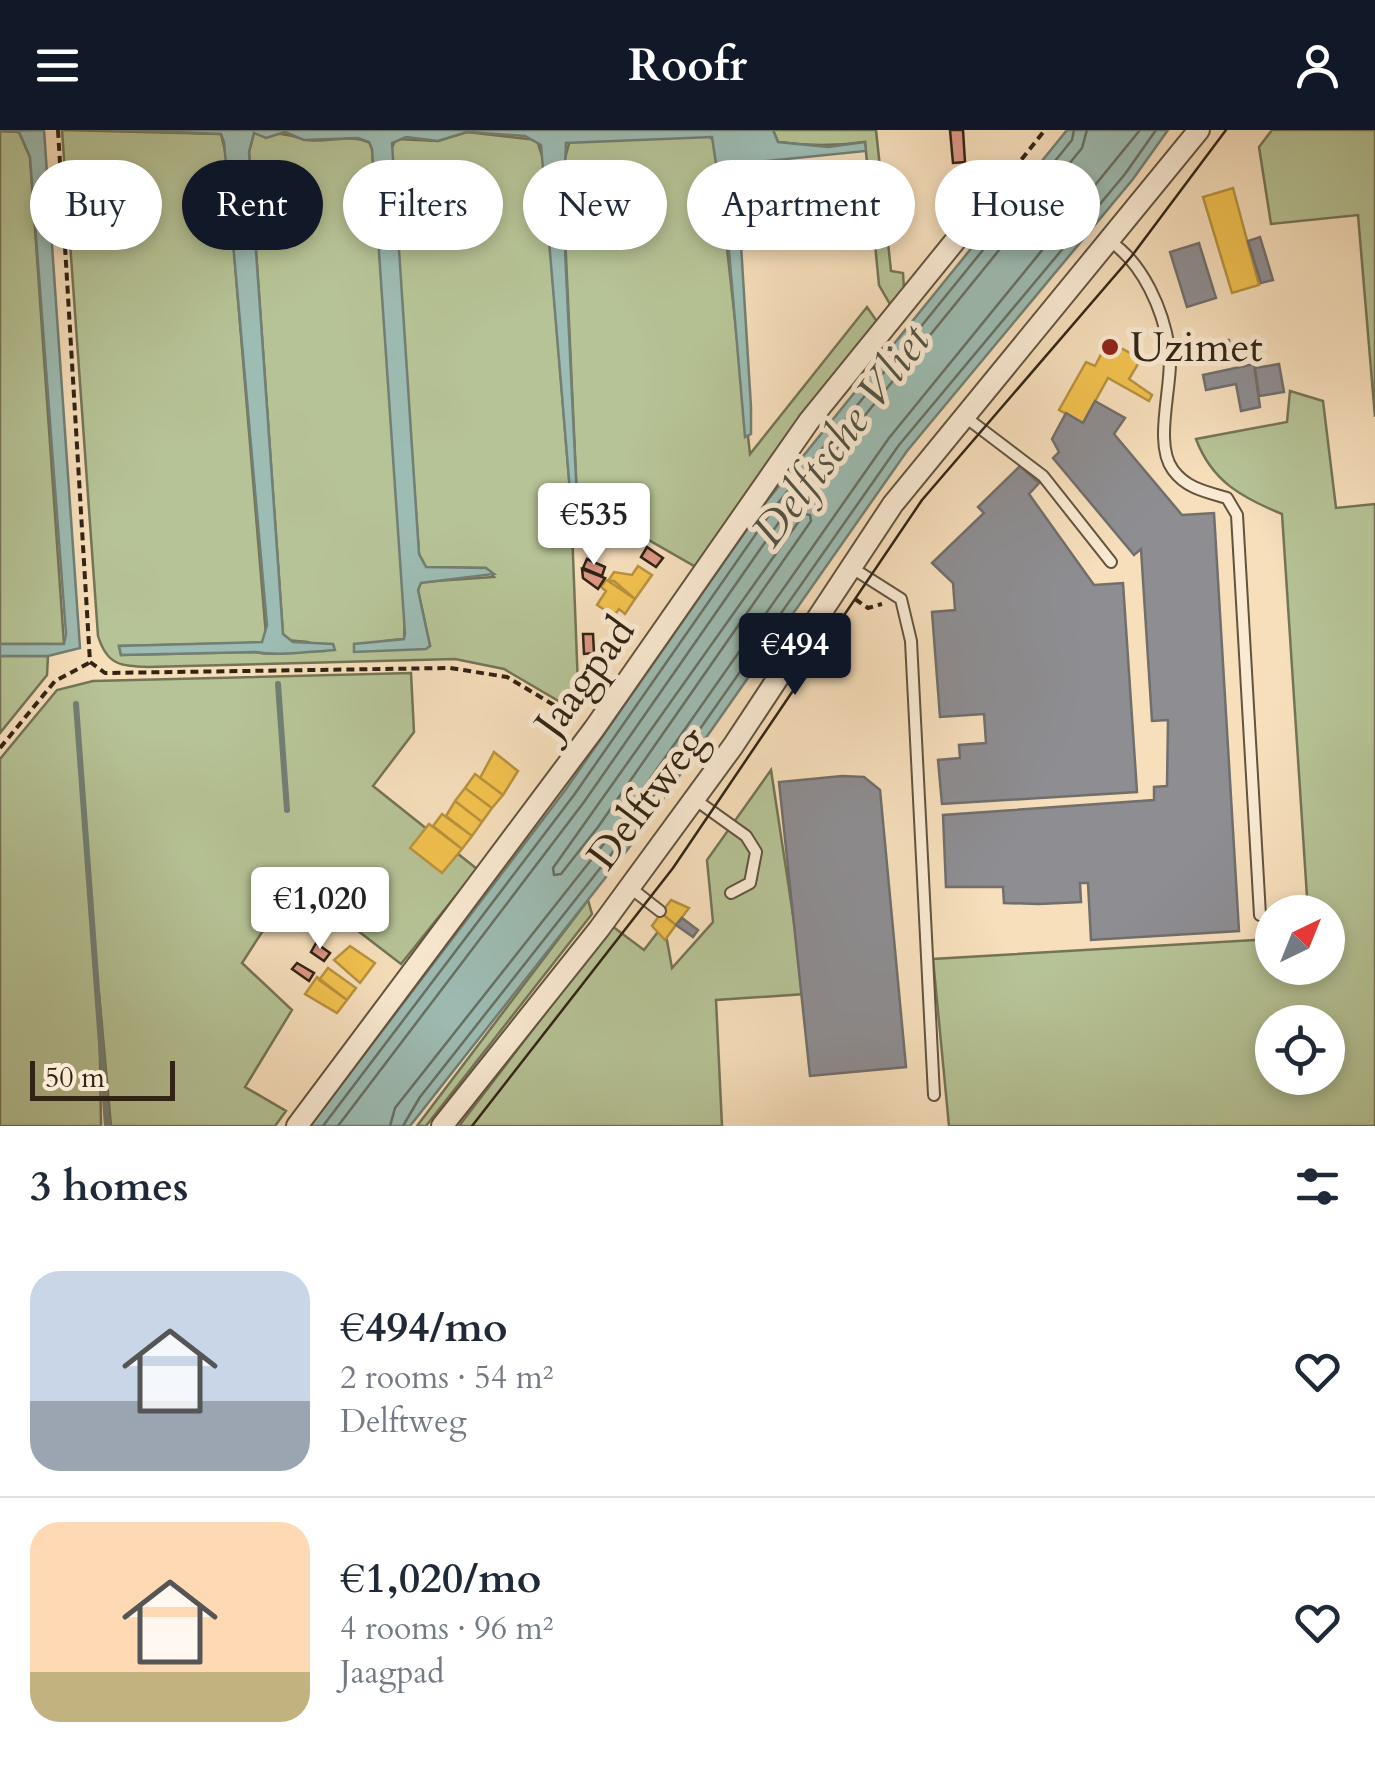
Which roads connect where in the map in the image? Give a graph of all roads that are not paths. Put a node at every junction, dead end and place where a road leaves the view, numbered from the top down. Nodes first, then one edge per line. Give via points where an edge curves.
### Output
1 (1199, 130) edge
2 (1111, 242) junction
3 (948, 250) edge
4 (964, 416) junction
5 (1111, 562) dead end
6 (848, 565) junction
7 (692, 797) junction
8 (627, 885) junction
9 (731, 893) dead end
10 (1259, 895) edge
11 (660, 910) dead end
12 (934, 1095) dead end
13 (296, 1126) edge
14 (442, 1126) edge

1 - 2 street, Delftweg
2 - 4 street, Delftweg
2 - 10 lane via 1132,257 1170,350 1164,414 1170,467 1189,486 1227,498 1237,515
3 - 13 street, Jaagpad via 809,421 594,729
4 - 5 lane via 1044,476
4 - 6 street, Delftweg
6 - 7 street, Delftweg via 733,746
6 - 12 lane via 901,599 911,641
7 - 8 street, Delftweg
7 - 9 lane via 746,836 756,852 750,883
8 - 11 lane
8 - 14 street, Delftweg

